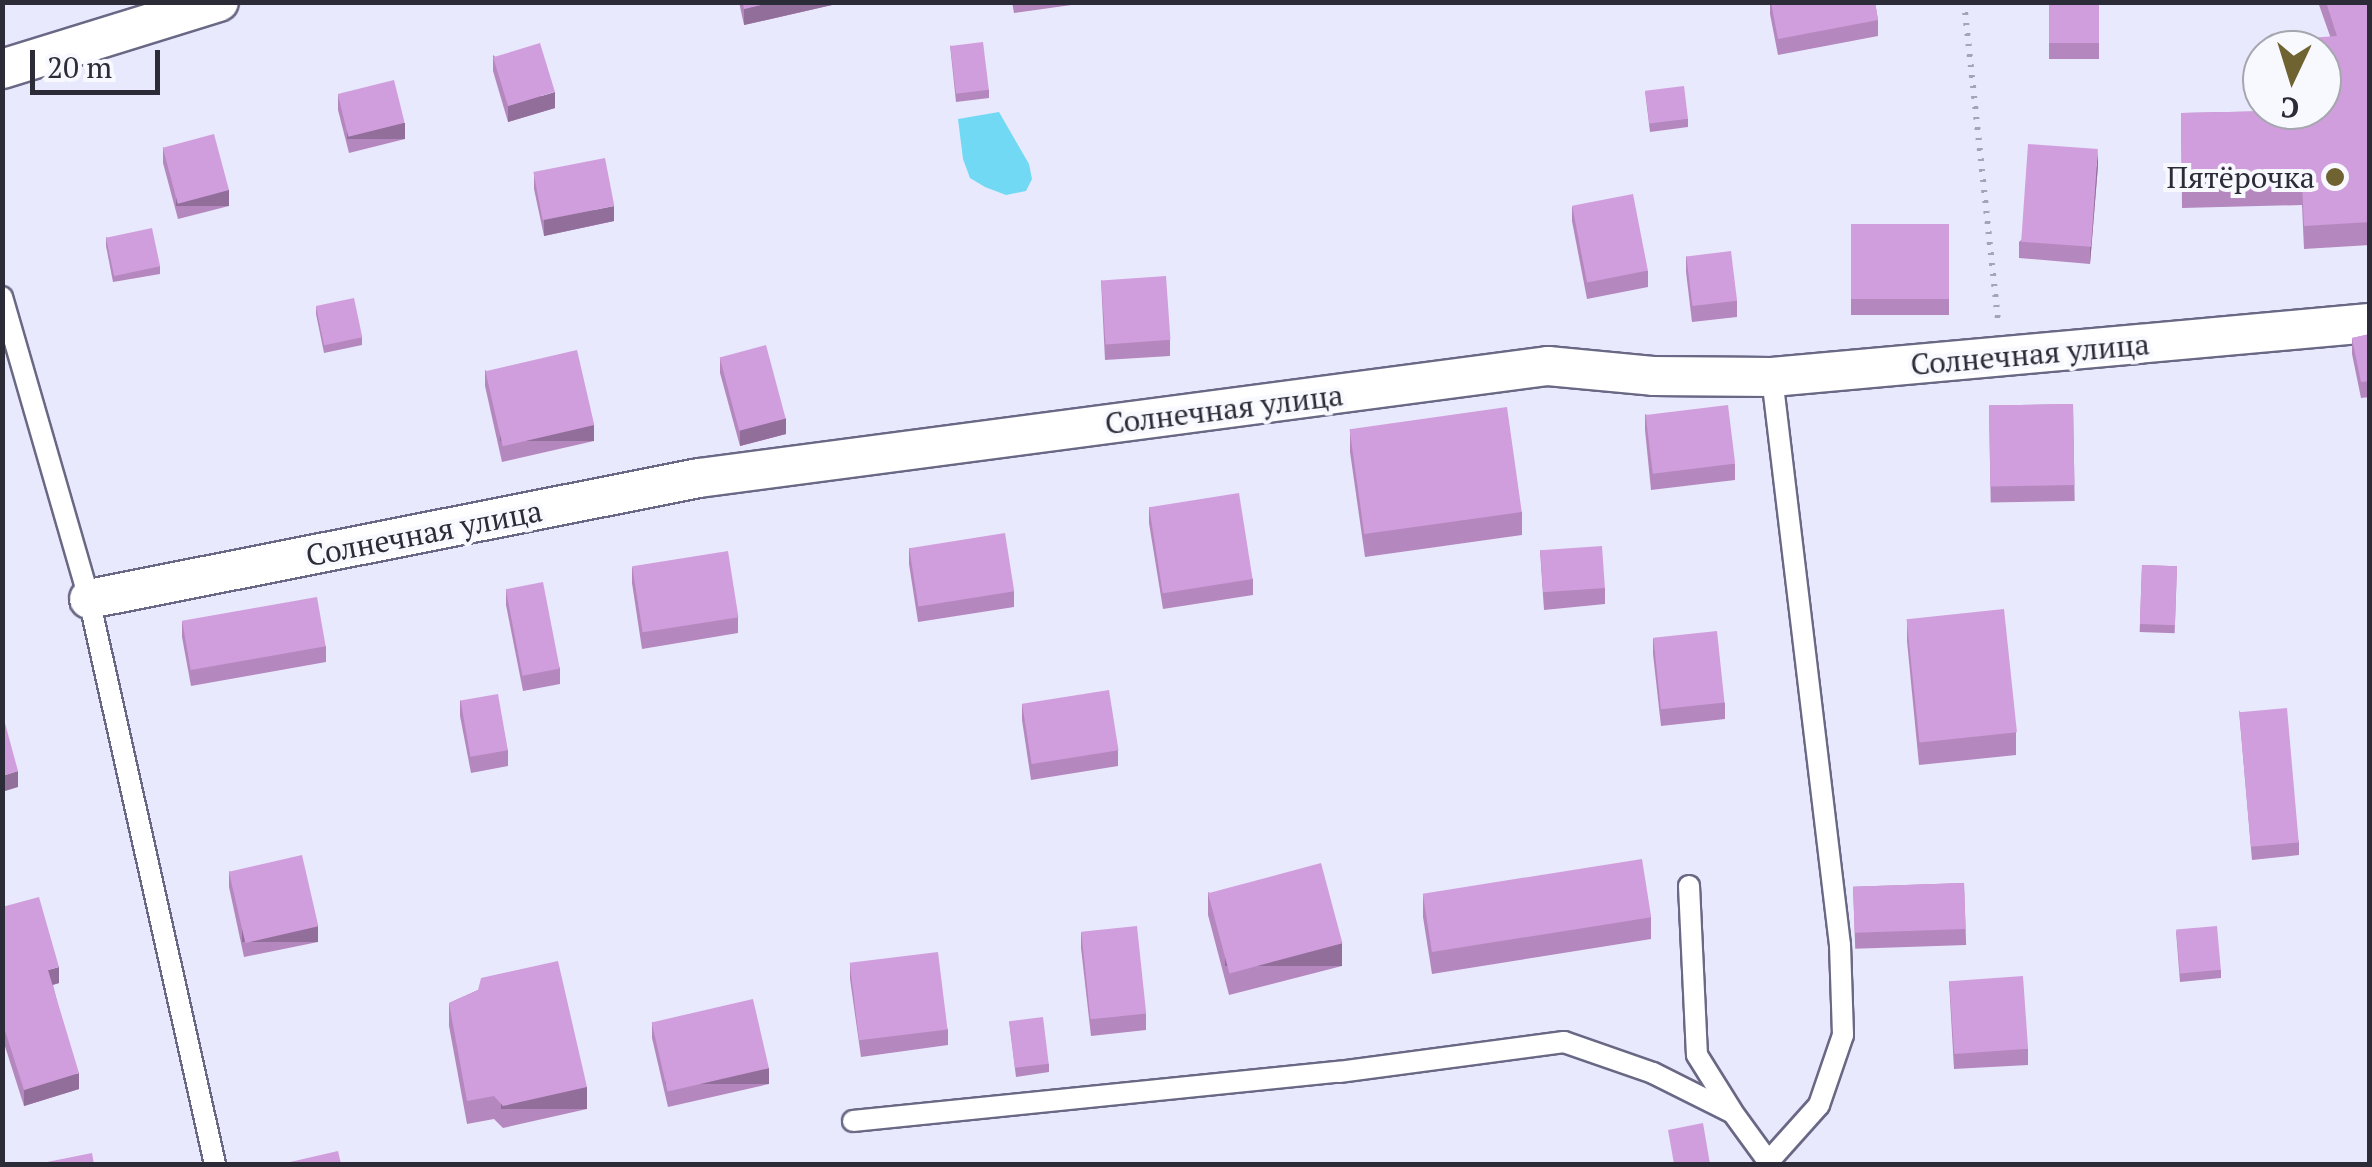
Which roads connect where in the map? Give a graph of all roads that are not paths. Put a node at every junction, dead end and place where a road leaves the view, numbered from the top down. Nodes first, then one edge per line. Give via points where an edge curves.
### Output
1 (219, 2) edge
2 (2, 69) edge
3 (2, 297) edge
4 (2370, 323) edge
5 (1772, 377) junction
6 (89, 600) junction
7 (1689, 886) dead end
8 (1732, 1113) junction
9 (853, 1121) dead end
10 (1770, 1163) edge
11 (215, 1164) edge

1 - 2 street
3 - 6 lane
4 - 5 street, Солнечная улица
5 - 6 street, Солнечная улица via 1548,366 719,475
5 - 10 lane via 1840,945 1843,1035 1819,1106
6 - 11 lane
7 - 8 lane via 1697,1055
8 - 9 lane via 1653,1073 1564,1042
8 - 10 lane

